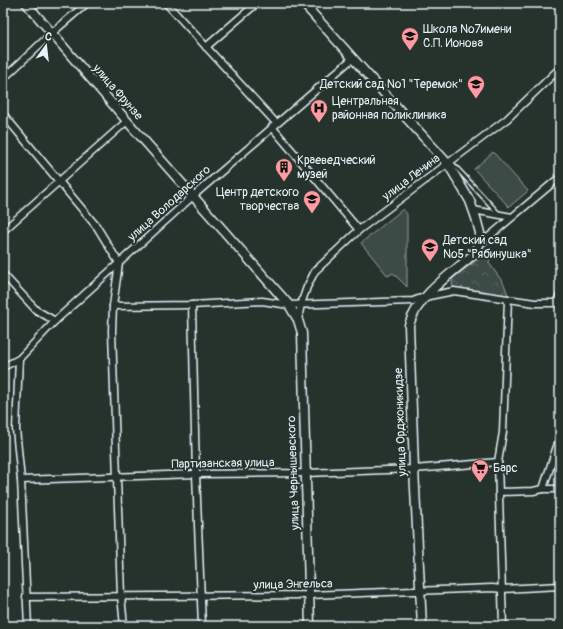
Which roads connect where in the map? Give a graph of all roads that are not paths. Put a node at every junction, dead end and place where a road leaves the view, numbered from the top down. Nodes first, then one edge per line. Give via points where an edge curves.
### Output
1 (26, 3) edge
2 (87, 3) edge
3 (166, 3) edge
4 (257, 3) edge
5 (304, 3) edge
6 (52, 33) junction
7 (206, 47) junction
8 (354, 58) junction
9 (560, 68) edge
10 (3, 79) edge
11 (3, 114) edge
12 (127, 121) junction
13 (274, 125) junction
14 (449, 163) junction
15 (560, 177) edge
16 (60, 182) junction
17 (193, 196) junction
18 (473, 210) junction
19 (500, 215) junction
20 (512, 217) junction
21 (360, 230) junction
22 (3, 231) edge
23 (480, 245) junction
24 (120, 263) junction
25 (3, 274) edge
26 (560, 295) edge
27 (424, 297) junction
28 (508, 299) junction
29 (558, 303) edge
30 (300, 304) junction
31 (192, 305) junction
32 (289, 305) junction
33 (113, 306) junction
34 (298, 320) junction
35 (55, 321) junction
36 (19, 359) junction
37 (3, 367) edge
38 (560, 437) edge
39 (498, 462) junction
40 (414, 469) junction
41 (305, 473) junction
42 (196, 474) junction
43 (117, 477) junction
44 (21, 480) junction
45 (543, 489) junction
46 (560, 489) edge
47 (499, 492) junction
48 (560, 586) edge
49 (502, 589) junction
50 (420, 591) junction
51 (309, 595) junction
52 (121, 596) junction
53 (201, 596) junction
54 (26, 597) junction
55 (28, 626) edge
56 (124, 626) edge
57 (202, 626) edge
58 (310, 626) edge
59 (422, 626) edge
60 (502, 626) edge

1 - 6 street, улица Фрунзе
2 - 6 street
3 - 7 street
4 - 7 street
5 - 8 street
6 - 10 street
6 - 12 street, улица Фрунзе
7 - 13 street
8 - 13 street, улица Володарского
8 - 14 street
9 - 14 street, улица Ленина via 507,119
11 - 16 street
12 - 16 street
12 - 17 street, улица Фрунзе
13 - 17 street, улица Володарского
13 - 21 street
14 - 18 street
14 - 19 lane
14 - 21 street, улица Ленина
15 - 20 street
16 - 22 street
16 - 24 street via 97,227
17 - 24 street, улица Володарского
17 - 32 street, улица Фрунзе
18 - 19 street
18 - 23 street via 480,233
19 - 20 street
20 - 23 street
21 - 30 street, улица Ленина via 315,271
23 - 27 street, улица Орджоникидзе via 474,254
24 - 33 street
24 - 35 street, улица Володарского
25 - 35 street via 36,310
26 - 29 street
27 - 28 street via 454,292
27 - 30 street via 413,301
27 - 40 street, улица Орджоникидзе via 409,325
28 - 29 street
28 - 39 street via 503,432
30 - 32 street
30 - 34 street, улица Ленина
31 - 32 street via 262,301
31 - 33 street
31 - 42 street
32 - 34 street, улица Чернышевского
33 - 43 street
34 - 41 street, улица Чернышевского via 302,333
35 - 36 street, улица Володарского
36 - 37 street, улица Володарского
36 - 44 street via 16,428
38 - 45 street
39 - 40 street, Партизанская улица
39 - 47 street
40 - 41 street, Партизанская улица
40 - 50 street, улица Орджоникидзе
41 - 42 street, Партизанская улица
41 - 51 street, улица Чернышевского
42 - 43 street, Партизанская улица
42 - 53 street
43 - 44 street, Партизанская улица
43 - 52 street
44 - 54 street
45 - 46 street
45 - 47 street
47 - 49 street
48 - 49 street, улица Энгельса
49 - 50 street, улица Энгельса
49 - 60 street
50 - 51 street, улица Энгельса
50 - 59 street, улица Орджоникидзе
51 - 53 street, улица Энгельса
51 - 58 street, улица Чернышевского
52 - 53 street, улица Энгельса
52 - 54 street, улица Энгельса
52 - 56 street
53 - 57 street
54 - 55 street

